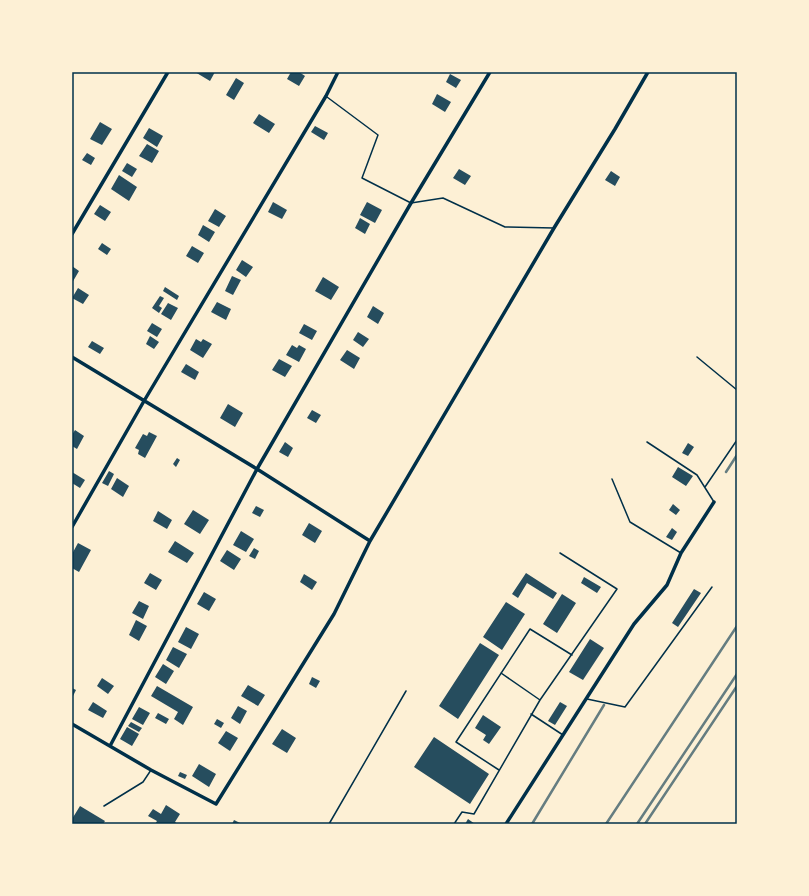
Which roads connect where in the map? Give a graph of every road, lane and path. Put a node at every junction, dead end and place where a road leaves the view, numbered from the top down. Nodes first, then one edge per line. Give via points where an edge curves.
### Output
1 (168, 72) edge
2 (338, 72) edge
3 (490, 72) edge
4 (648, 72) edge
5 (326, 96) junction
6 (411, 203) junction
7 (554, 228) junction
8 (72, 234) edge
9 (72, 357) edge
10 (697, 357) dead end
11 (737, 390) edge
12 (144, 401) junction
13 (737, 440) edge
14 (648, 442) dead end
15 (257, 469) junction
16 (612, 479) dead end
17 (705, 487) junction
18 (714, 502) joint
19 (72, 527) edge
20 (370, 541) junction
21 (560, 553) dead end
22 (681, 553) junction
23 (712, 587) dead end
24 (572, 655) junction
25 (501, 673) junction
26 (406, 691) dead end
27 (586, 699) junction
28 (540, 700) junction
29 (531, 714) junction
30 (72, 724) edge
31 (563, 735) junction
32 (110, 746) junction
33 (151, 770) junction
34 (499, 770) junction
35 (104, 806) dead end
36 (329, 824) edge
37 (454, 824) edge
38 (506, 824) edge

1 - 8 street
2 - 5 street
3 - 6 street
4 - 7 street
5 - 6 lane via 378,135 362,178
5 - 12 street
6 - 7 lane via 443,198 505,227
6 - 15 street
7 - 20 street
9 - 12 street
10 - 11 lane
12 - 15 street
12 - 19 street
13 - 17 lane
14 - 17 lane via 697,475
15 - 20 street
15 - 32 street
16 - 22 lane via 630,522
17 - 18 lane
18 - 22 street
20 - 33 street via 334,614 216,804
21 - 24 lane via 617,590
22 - 27 street via 667,585 634,624
23 - 27 lane via 625,707
24 - 25 lane via 530,629
24 - 28 lane
25 - 28 lane
25 - 34 lane via 456,742
26 - 36 lane
27 - 31 street
28 - 29 lane
29 - 31 lane
29 - 34 lane
30 - 32 street
31 - 38 street
32 - 33 street
33 - 35 lane via 143,782
34 - 37 lane via 474,814 462,812

